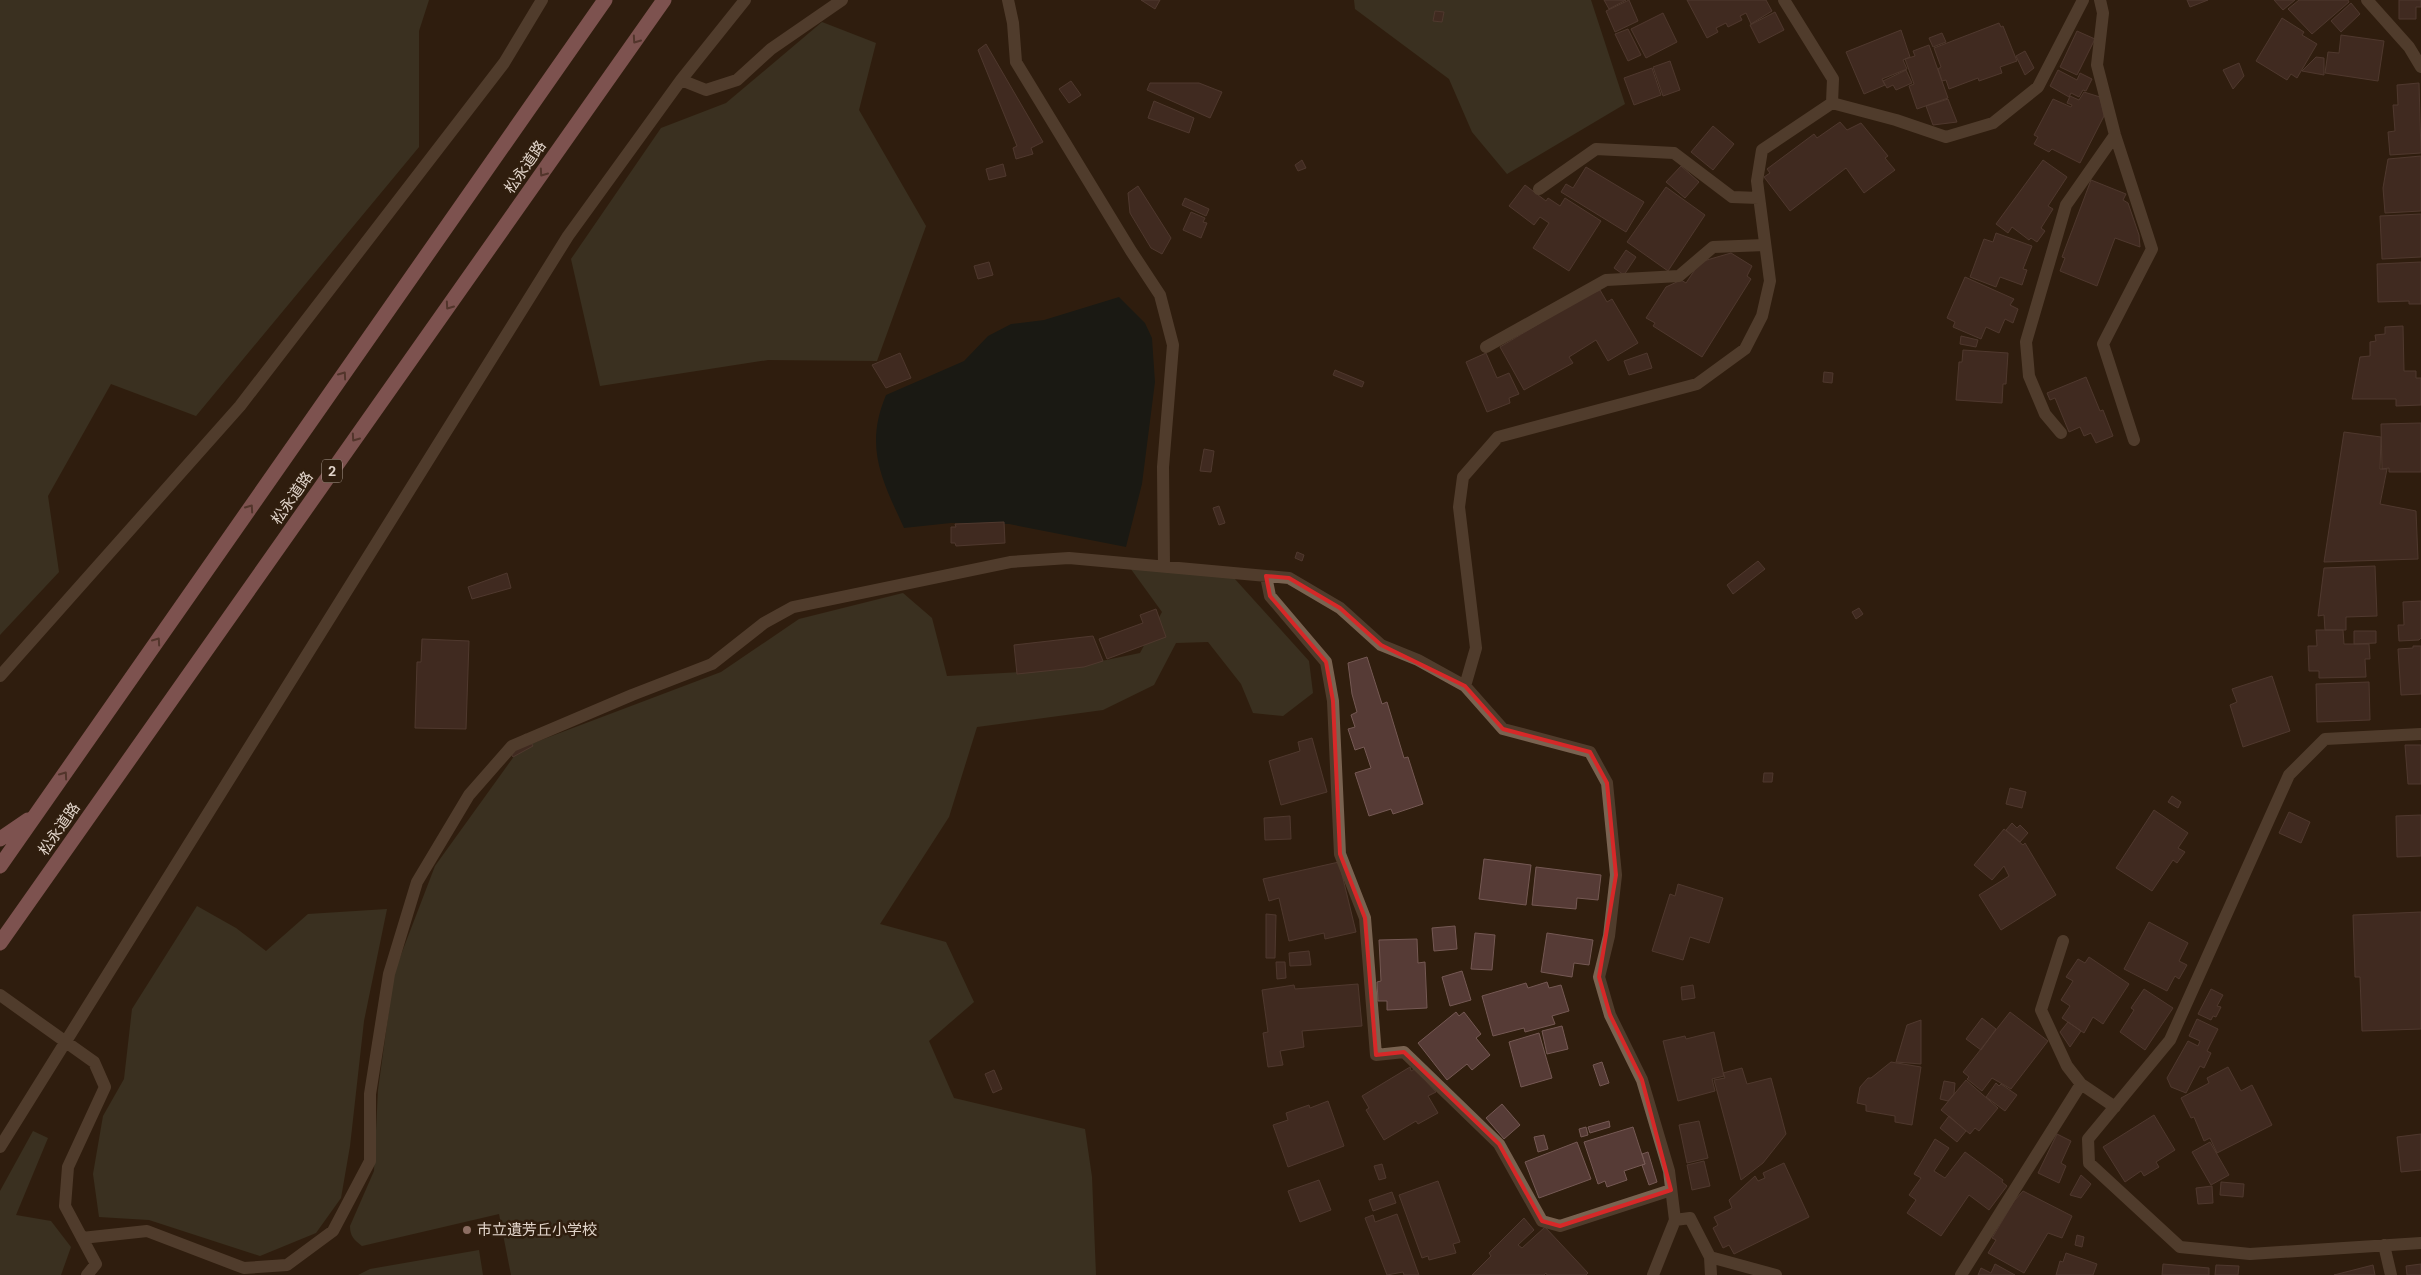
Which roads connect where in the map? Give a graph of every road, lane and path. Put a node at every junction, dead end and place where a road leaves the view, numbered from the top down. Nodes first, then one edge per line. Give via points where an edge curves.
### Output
1 (542, 0) edge
2 (593, 0) edge
3 (605, 0) edge
4 (664, 0) edge
5 (745, 0) edge
6 (842, 0) edge
7 (1008, 0) edge
8 (1784, 0) edge
9 (2084, 0) edge
10 (2100, 0) edge
11 (2367, 0) edge
12 (2421, 67) edge
13 (681, 80) junction
14 (536, 98) junction
15 (1832, 103) junction
16 (2115, 135) junction
17 (1539, 189) dead end
18 (1759, 198) junction
19 (1765, 245) junction
20 (1486, 347) dead end
21 (2061, 433) dead end
22 (2134, 440) dead end
23 (1164, 566) junction
24 (1266, 576) junction
25 (0, 676) edge
26 (1465, 686) junction
27 (2421, 734) edge
28 (36, 815) junction
29 (0, 839) edge
30 (0, 866) edge
31 (2062, 941) dead end
32 (0, 943) edge
33 (0, 995) edge
34 (66, 1040) junction
35 (2081, 1084) junction
36 (2115, 1106) junction
37 (0, 1147) edge
38 (1672, 1190) junction
39 (1675, 1220) junction
40 (82, 1238) junction
41 (2421, 1243) edge
42 (2384, 1245) junction
43 (1710, 1257) junction
44 (87, 1275) edge
45 (1653, 1275) edge
46 (1711, 1275) edge
47 (1776, 1275) edge
48 (1962, 1275) edge
49 (2391, 1275) edge

1 - 25 street via 504,63 240,406
2 - 14 highway
3 - 14 highway, 松永道路
4 -> 32 highway, 松永道路 / 2
5 - 13 street
6 - 13 street via 771,49 737,80 706,90
7 - 23 street via 1016,62 1160,295 1173,345 1163,466
8 - 15 street via 1833,79
9 - 15 street via 2038,87 1993,123 1946,137
10 - 16 street via 2103,13 2097,65
11 - 12 street via 2410,47
13 - 34 street via 568,236
28 -> 14 highway, 松永道路
15 - 18 street via 1762,150 1757,181
16 - 21 street via 2066,205 2026,342 2029,376 2045,414
16 - 22 street via 2152,249 2103,344
17 - 18 street via 1596,148 1674,153 1732,198
18 - 19 street
19 - 20 street via 1713,247 1679,276 1606,280
19 - 26 street via 1770,281 1762,316 1745,349 1697,384 1498,437 1464,478 1459,507 1476,648
23 - 24 street
23 - 40 street via 1069,558 1010,562 793,607 764,623 712,664 512,746 469,795 417,882 389,974 370,1094 370,1161 333,1231 287,1265 244,1268 148,1231
24 - 26 street via 1289,578 1340,608 1381,645 1418,660
24 - 38 street via 1270,596 1326,662 1333,701 1340,854 1365,918 1376,1055 1404,1052 1499,1144 1542,1221 1560,1226
26 - 38 street via 1503,729 1590,752 1607,783 1616,875 1609,936 1599,977 1610,1015 1642,1080
27 - 36 street via 2325,740 2289,775 2170,1040
28 - 29 highway
28 - 30 highway, 松永道路
31 - 35 street via 2040,1010 2067,1066
33 - 34 street
34 - 37 street
34 - 40 street via 94,1062 105,1087 68,1167 65,1206
35 - 36 street
35 - 48 street
36 - 42 street via 2088,1139 2089,1163 2180,1247 2250,1254
38 - 39 street
39 - 43 street via 1690,1218
39 - 45 street
40 - 44 street via 96,1264
41 - 42 street
42 - 49 street
43 - 46 street
43 - 47 street

